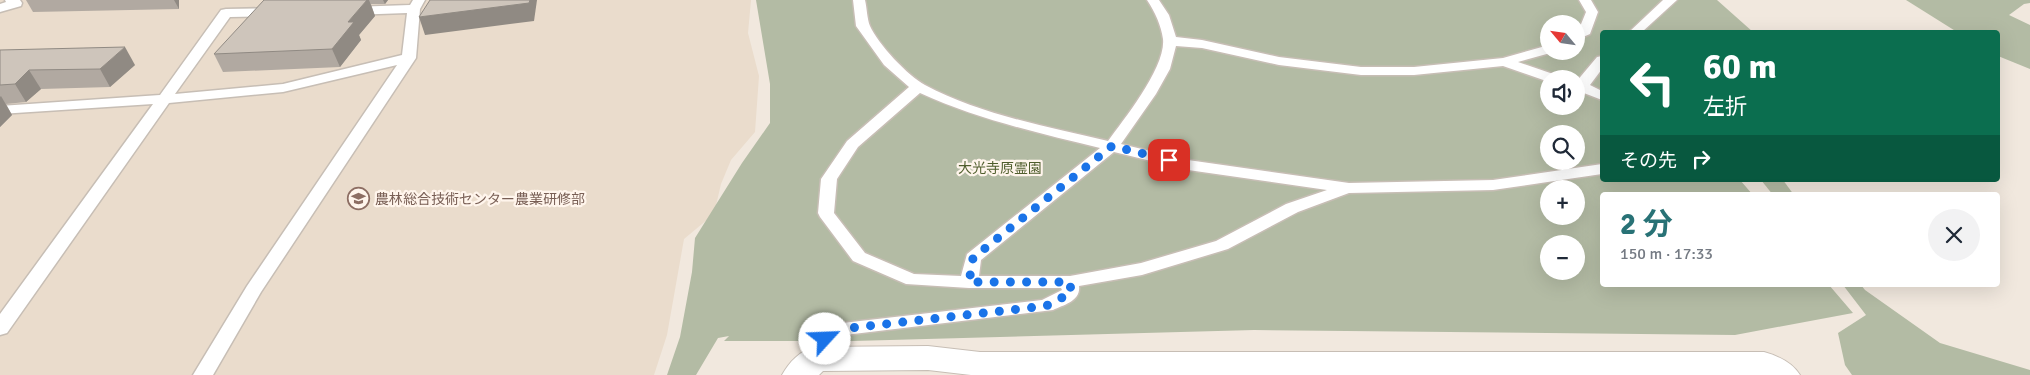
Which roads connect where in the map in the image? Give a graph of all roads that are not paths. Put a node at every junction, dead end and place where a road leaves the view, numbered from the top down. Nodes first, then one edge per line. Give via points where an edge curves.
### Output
1 (11, 0) edge
2 (859, 0) edge
3 (1152, 0) edge
4 (1585, 0) edge
5 (1671, 0) edge
6 (417, 5) edge
7 (0, 8) edge
8 (335, 11) edge
9 (285, 12) edge
10 (1637, 30) edge
11 (1585, 31) edge
12 (1170, 41) junction
13 (1540, 52) edge
14 (409, 58) junction
15 (1504, 62) junction
16 (1600, 62) edge
17 (1540, 74) edge
18 (1585, 79) edge
19 (918, 88) junction
20 (1585, 89) edge
21 (1600, 95) edge
22 (166, 99) junction
23 (0, 110) edge
24 (1112, 146) junction
25 (1600, 170) edge
26 (1349, 188) junction
27 (969, 282) junction
28 (1070, 282) junction
29 (0, 328) edge
30 (807, 367) edge
31 (980, 369) edge
32 (1019, 369) edge
33 (1210, 369) edge
34 (1407, 369) edge
35 (1591, 370) edge
36 (203, 375) edge
37 (1783, 375) edge

1 - 7 lane via 16,3
2 - 19 lane via 863,26 889,62
3 - 12 lane via 1163,15
4 - 11 lane via 1592,12
5 - 10 lane
6 - 8 lane
6 - 14 lane
9 - 22 lane via 226,13
12 - 15 lane via 1202,44 1279,61 1361,71 1414,71
12 - 24 lane via 1163,69
13 - 15 lane
14 - 22 lane via 282,88
14 - 36 lane via 253,290
15 - 17 lane
16 - 18 lane
19 - 24 lane via 959,105 1031,127
19 - 27 lane via 852,144 829,178 826,213 859,258 912,280
20 - 21 lane
22 - 23 lane
22 - 29 lane
24 - 26 lane via 1188,165
24 - 27 lane via 973,258
25 - 26 lane via 1492,185
26 - 28 lane via 1292,208 1222,245 1142,269
27 - 28 lane
28 - 30 lane via 1071,293 1046,306 841,329 825,339
30 - 31 street via 928,358
31 - 32 street
32 - 33 street
33 - 34 street
34 - 35 street
35 - 37 street via 1764,364

